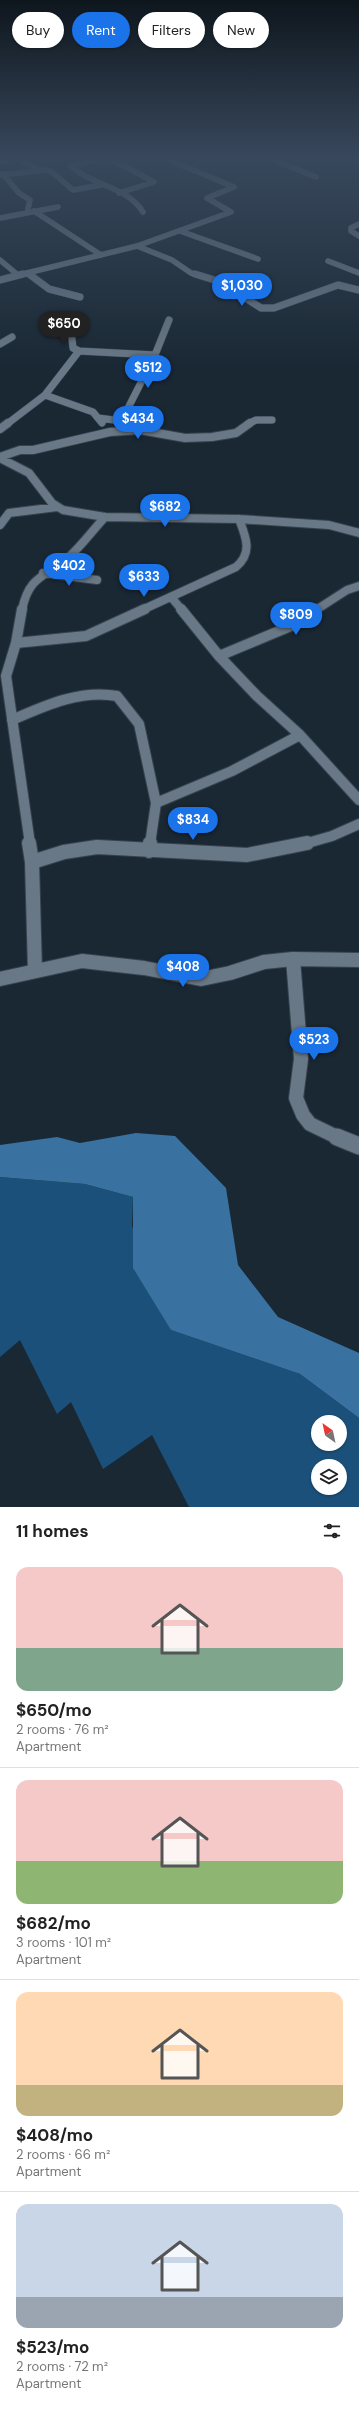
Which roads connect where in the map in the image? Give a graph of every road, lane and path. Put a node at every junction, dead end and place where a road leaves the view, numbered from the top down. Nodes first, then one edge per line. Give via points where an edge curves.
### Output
1 (59, 227) edge
2 (191, 227) edge
3 (352, 227) edge
4 (180, 231) junction
5 (359, 236) edge
6 (137, 246) junction
7 (101, 255) junction
8 (258, 259) dead end
9 (0, 260) edge
10 (328, 261) dead end
11 (27, 273) junction
12 (359, 273) edge
13 (18, 276) junction
14 (0, 280) edge
15 (359, 290) edge
16 (80, 297) dead end
17 (169, 320) dead end
18 (63, 322) dead end
19 (12, 337) dead end
20 (0, 344) edge
21 (79, 351) junction
22 (155, 355) junction
23 (45, 395) junction
24 (98, 418) junction
25 (272, 420) dead end
26 (0, 429) edge
27 (110, 432) junction
28 (0, 457) edge
29 (57, 507) junction
30 (105, 517) junction
31 (239, 519) junction
32 (0, 525) edge
33 (359, 533) edge
34 (43, 573) junction
35 (97, 580) dead end
36 (359, 586) edge
37 (171, 597) junction
38 (16, 643) junction
39 (219, 656) junction
40 (12, 720) junction
41 (300, 735) junction
42 (359, 800) edge
43 (156, 803) junction
44 (359, 824) edge
45 (149, 850) junction
46 (32, 862) junction
47 (293, 959) junction
48 (359, 960) edge
49 (35, 972) junction
50 (0, 979) edge
51 (359, 1146) edge

1 - 7 street
2 - 4 street
3 - 5 street
4 - 6 street
4 - 8 street
6 - 7 street
6 - 15 street via 176,262 191,273 221,282 264,309 274,308 338,285
7 - 11 street
9 - 13 street
10 - 12 street
11 - 13 street
11 - 16 street via 49,289
13 - 14 street
17 - 22 street
18 - 21 street via 71,330 74,348
19 - 20 street
21 - 22 street
21 - 23 street
22 - 24 street via 124,416 114,420
23 - 24 street via 93,412
23 - 26 street
24 - 27 street
25 - 27 street via 252,422 236,434 212,437 185,438 140,430
27 - 28 street via 33,450 20,450
28 - 29 street via 29,473
29 - 30 street
29 - 32 street via 9,513
30 - 31 street
30 - 34 street via 69,557
31 - 33 street via 329,525
31 - 37 street via 247,543 246,558 242,563
34 - 35 street
34 - 38 street via 25,594
36 - 39 street via 347,590 291,626
37 - 38 street via 86,636
37 - 39 street
38 - 40 street via 6,676
39 - 41 street via 257,696
40 - 43 street via 58,700 107,694 117,696 139,724
40 - 46 street
41 - 42 street
41 - 43 street via 232,771
43 - 45 street
44 - 45 street via 332,836 248,855
45 - 46 street via 97,847 64,852
46 - 49 street
47 - 48 street
47 - 49 street via 264,962 230,974 201,979 144,968 82,961
47 - 51 street via 301,1059 296,1098 310,1124
49 - 50 street

